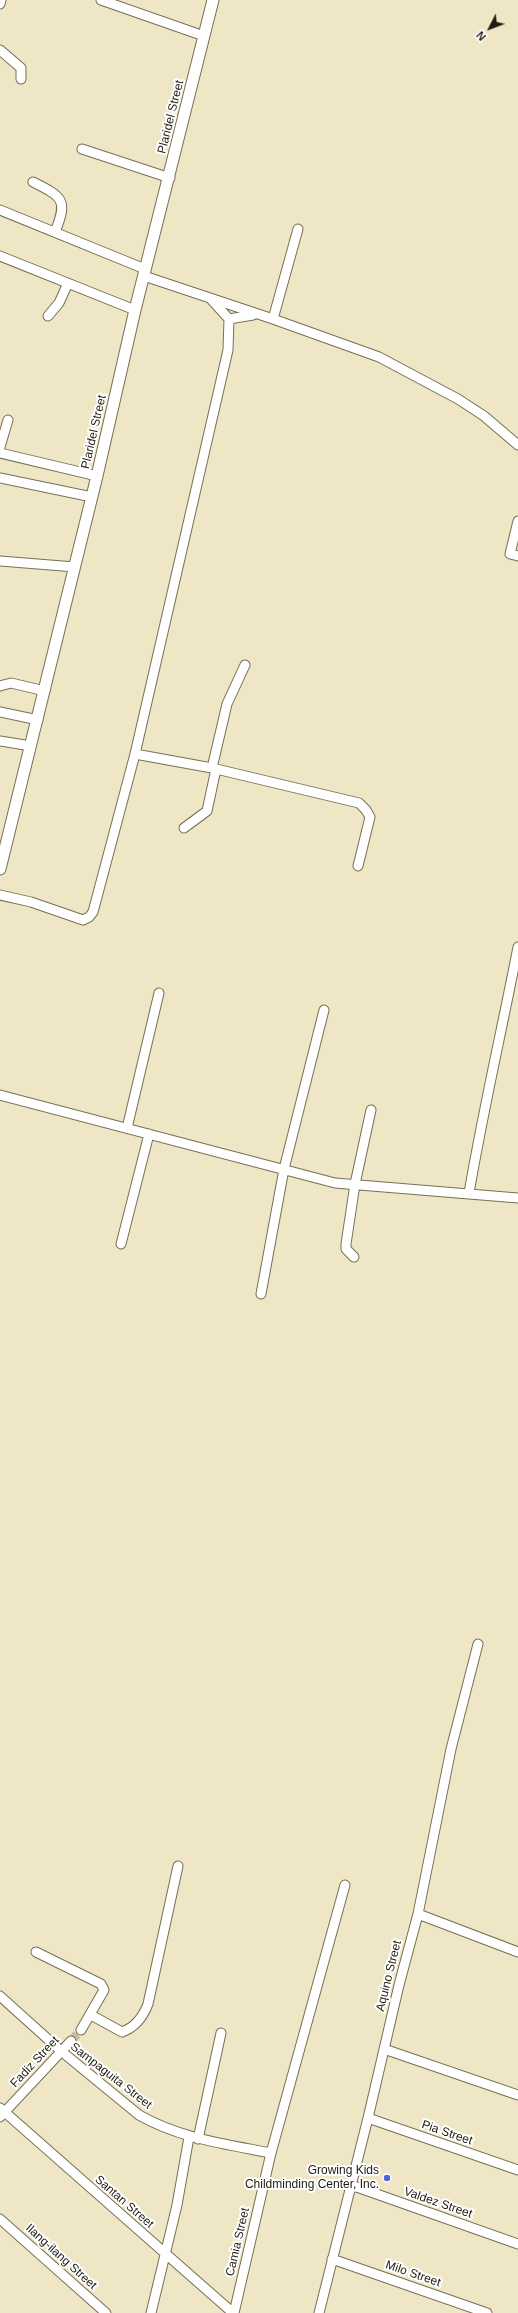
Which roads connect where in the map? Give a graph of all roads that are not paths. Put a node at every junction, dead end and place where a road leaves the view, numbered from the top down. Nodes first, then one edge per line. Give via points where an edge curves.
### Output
1 (1, 0) edge
2 (100, 0) edge
3 (213, 0) edge
4 (0, 4) edge
5 (204, 36) junction
6 (0, 50) edge
7 (21, 79) dead end
8 (82, 149) dead end
9 (170, 178) junction
10 (33, 182) dead end
11 (0, 210) edge
12 (298, 229) dead end
13 (55, 232) junction
14 (0, 256) edge
15 (144, 272) junction
16 (68, 283) junction
17 (210, 298) junction
18 (135, 310) junction
19 (256, 314) junction
20 (48, 316) dead end
21 (229, 319) junction
22 (273, 319) junction
23 (8, 420) dead end
24 (518, 445) edge
25 (0, 446) edge
26 (0, 453) edge
27 (97, 476) junction
28 (0, 478) edge
29 (92, 497) junction
30 (518, 521) edge
31 (516, 543) edge
32 (518, 556) edge
33 (0, 561) edge
34 (75, 567) junction
35 (245, 665) dead end
36 (0, 686) edge
37 (45, 690) junction
38 (0, 712) edge
39 (38, 720) junction
40 (0, 741) edge
41 (31, 746) junction
42 (135, 754) junction
43 (214, 768) junction
44 (184, 828) dead end
45 (2, 858) edge
46 (358, 866) dead end
47 (0, 869) edge
48 (0, 895) edge
49 (518, 947) edge
50 (159, 993) dead end
51 (324, 1010) dead end
52 (0, 1095) edge
53 (371, 1110) dead end
54 (127, 1128) junction
55 (149, 1134) junction
56 (284, 1169) junction
57 (355, 1184) junction
58 (470, 1193) junction
59 (518, 1198) edge
60 (121, 1244) dead end
61 (354, 1258) dead end
62 (261, 1294) dead end
63 (478, 1644) dead end
64 (178, 1866) dead end
65 (345, 1885) dead end
66 (418, 1914) junction
67 (36, 1952) dead end
68 (518, 1952) edge
69 (0, 1996) edge
70 (91, 2015) junction
71 (81, 2030) tunnel mouth
72 (221, 2033) dead end
73 (71, 2041) tunnel mouth
74 (384, 2049) junction
75 (61, 2052) junction
76 (518, 2095) edge
77 (2, 2113) edge
78 (368, 2118) junction
79 (194, 2138) junction
80 (270, 2153) junction
81 (518, 2170) edge
82 (351, 2185) junction
83 (0, 2219) edge
84 (518, 2244) edge
85 (165, 2254) junction
86 (332, 2259) junction
87 (106, 2313) edge
88 (151, 2313) edge
89 (234, 2313) edge
90 (319, 2313) edge
91 (487, 2313) edge

1 - 4 street
2 - 5 street
3 - 5 street, Plaridel Street
5 - 9 street, Plaridel Street
6 - 7 street via 21,68
8 - 9 street
9 - 15 street, Plaridel Street
10 - 13 street via 51,191 62,202 63,209
11 - 13 street
12 - 22 street
13 - 15 street
14 - 16 street
15 - 17 street
15 - 18 street, Plaridel Street
16 - 18 street
16 - 20 street via 59,303
17 - 19 street
17 - 21 street
18 - 27 street, Plaridel Street
19 - 21 street
19 - 22 street
21 - 42 street via 228,350 223,376
22 - 24 street via 385,361 458,399 484,416
23 - 25 street
26 - 27 street
27 - 29 street, Plaridel Street
28 - 29 street
29 - 34 street, Plaridel Street
30 - 31 street
31 - 32 street via 510,554
33 - 34 street
34 - 37 street, Plaridel Street
35 - 43 street via 227,704
36 - 37 street via 11,683
37 - 39 street, Plaridel Street
38 - 39 street
39 - 41 street, Plaridel Street
40 - 41 street
41 - 45 street, Plaridel Street
42 - 43 street
42 - 48 street via 93,912 89,917 83,920 31,902
43 - 44 street via 207,811
43 - 46 street via 359,803 370,817
45 - 47 street, Plaridel Street
49 - 58 street via 481,1125
50 - 54 street
51 - 56 street
52 - 54 street
53 - 57 street
54 - 55 street
55 - 56 street
55 - 60 street
56 - 57 street via 335,1183
56 - 62 street
57 - 58 street
57 - 61 street via 346,1244 346,1249
58 - 59 street
63 - 66 street, Aquino Street via 451,1749
64 - 70 street via 148,2004 143,2016 131,2028 122,2032
65 - 80 street, Camia Street
66 - 68 street
66 - 74 street, Aquino Street
67 - 70 street via 101,1984 104,1990
69 - 75 street, Sampaguita Street
70 - 71 street
72 - 79 street
73 - 75 street, Fadiz Street
74 - 76 street
74 - 78 street, Aquino Street
75 - 77 street, Fadiz Street
75 - 79 street, Sampaguita Street via 139,2115 152,2123
77 - 85 street, Santan Street
78 - 81 street, Pia Street
78 - 82 street, Aquino Street
79 - 80 street, Sampaguita Street
79 - 85 street
80 - 89 street, Camia Street
82 - 84 street, Valdez Street
82 - 86 street, Aquino Street
83 - 87 street, Ilang-ilang Street
85 - 88 street
85 - 89 street, Santan Street
86 - 90 street, Aquino Street
86 - 91 street, Milo Street

